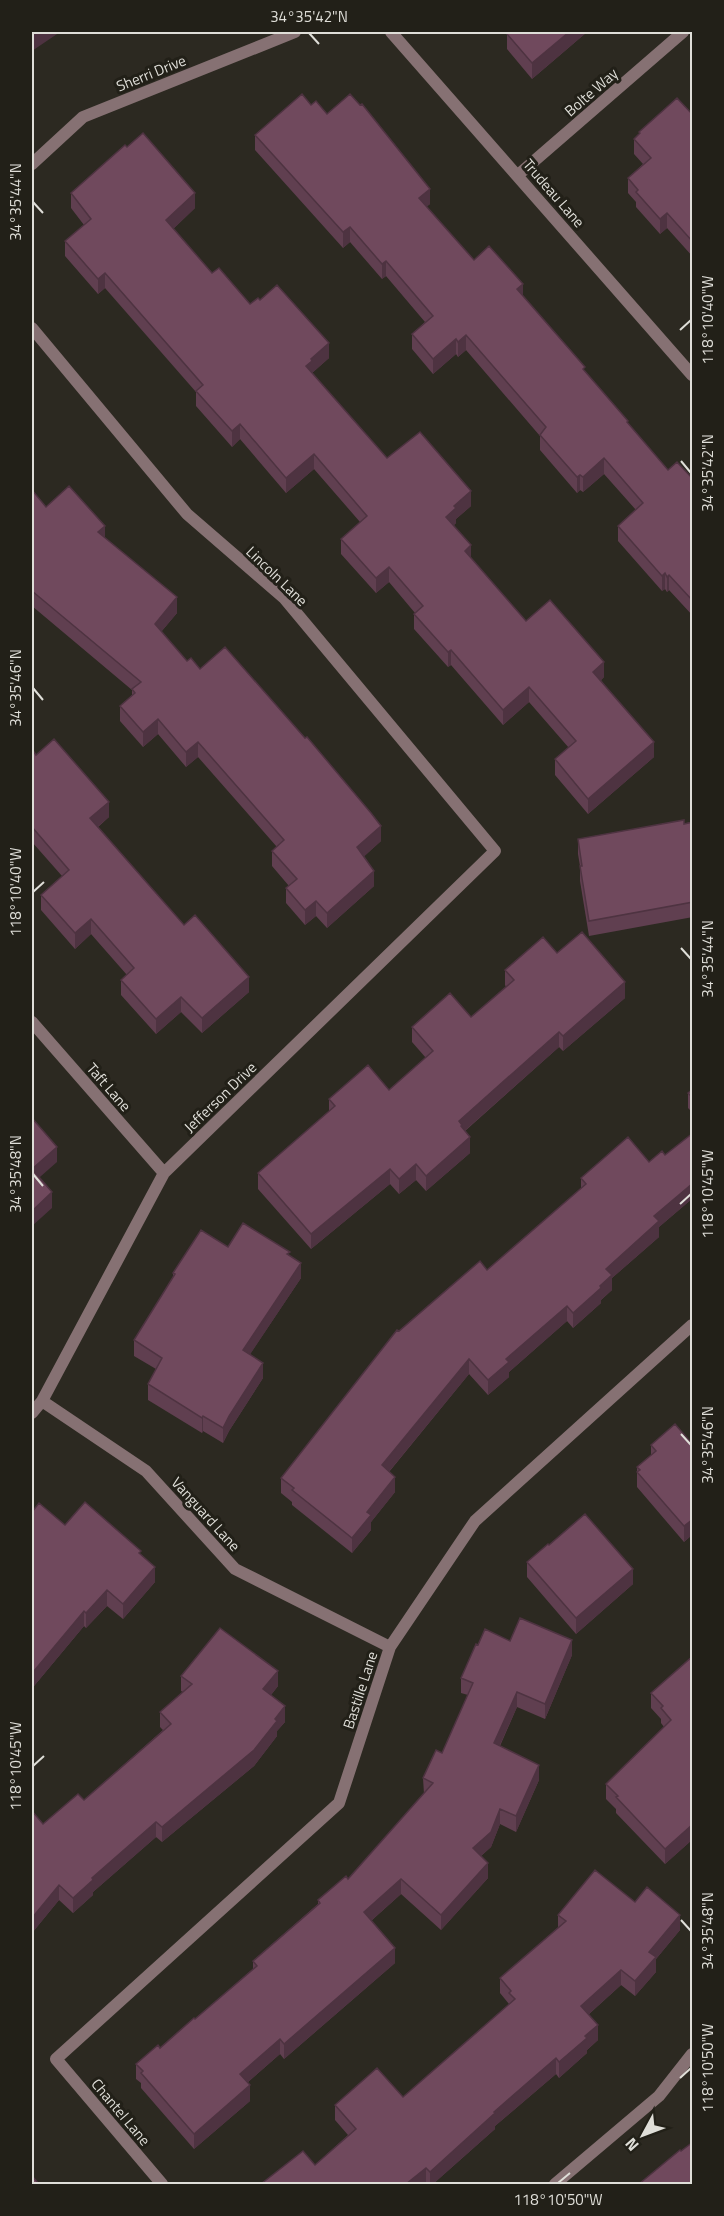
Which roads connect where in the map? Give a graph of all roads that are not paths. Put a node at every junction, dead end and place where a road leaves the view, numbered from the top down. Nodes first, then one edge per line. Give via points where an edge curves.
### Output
1 (295, 32) edge
2 (391, 32) edge
3 (683, 32) edge
4 (32, 164) edge
5 (518, 175) junction
6 (32, 328) edge
7 (693, 375) edge
8 (495, 852) joint
9 (32, 1022) edge
10 (164, 1173) junction
11 (693, 1325) edge
12 (42, 1401) junction
13 (32, 1413) edge
14 (390, 1647) junction
15 (693, 2054) edge
16 (56, 2059) joint
17 (162, 2184) edge
18 (555, 2184) edge

1 - 4 street, Sherri Drive via 83,117
2 - 5 street, Trudeau Lane
3 - 5 street, Bolte Way
5 - 7 street, Trudeau Lane
6 - 8 street, Lincoln Lane via 187,514 284,598
8 - 10 street, Jefferson Drive
9 - 10 street, Taft Lane
10 - 12 street, Jefferson Drive
11 - 14 street, Bastille Lane via 475,1521
12 - 13 street, Jefferson Drive
12 - 14 street, Vanguard Lane via 146,1471 235,1569
14 - 16 street, Bastille Lane via 339,1803
15 - 18 street via 659,2096
16 - 17 street, Chantel Lane

